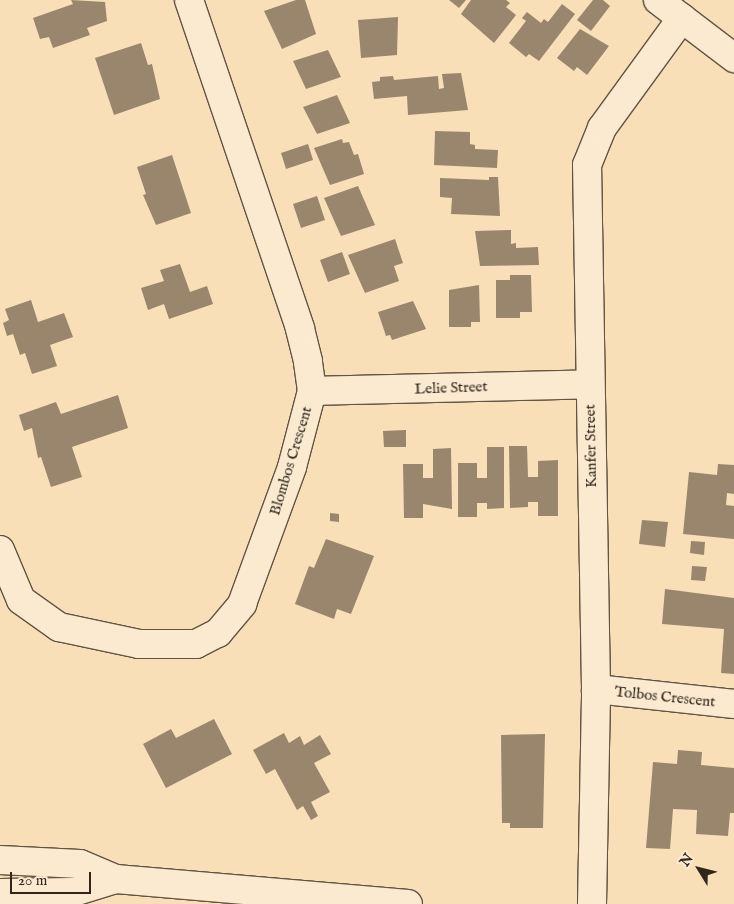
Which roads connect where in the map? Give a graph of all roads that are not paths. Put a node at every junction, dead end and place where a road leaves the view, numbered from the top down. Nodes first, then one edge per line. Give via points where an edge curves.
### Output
1 (189, 0) edge
2 (658, 0) edge
3 (682, 18) junction
4 (734, 58) edge
5 (589, 384) junction
6 (312, 391) junction
7 (0, 550) edge
8 (596, 689) junction
9 (734, 704) edge
10 (0, 860) edge
11 (116, 879) junction
12 (0, 893) edge
13 (408, 904) edge
14 (592, 904) edge

1 - 6 street, Blombos Crescent via 300,328
2 - 3 street
3 - 4 street
3 - 5 street, Kanfer Street via 602,128 587,164
5 - 6 street, Lelie Street
5 - 8 street, Kanfer Street
6 - 7 street, Blombos Crescent via 292,467 251,583 242,604 218,633 196,644 169,646 77,633 60,627 21,600
8 - 9 street, Tolbos Crescent
8 - 14 street, Kanfer Street
10 - 11 street via 80,864
11 - 12 street via 74,892
11 - 13 street

